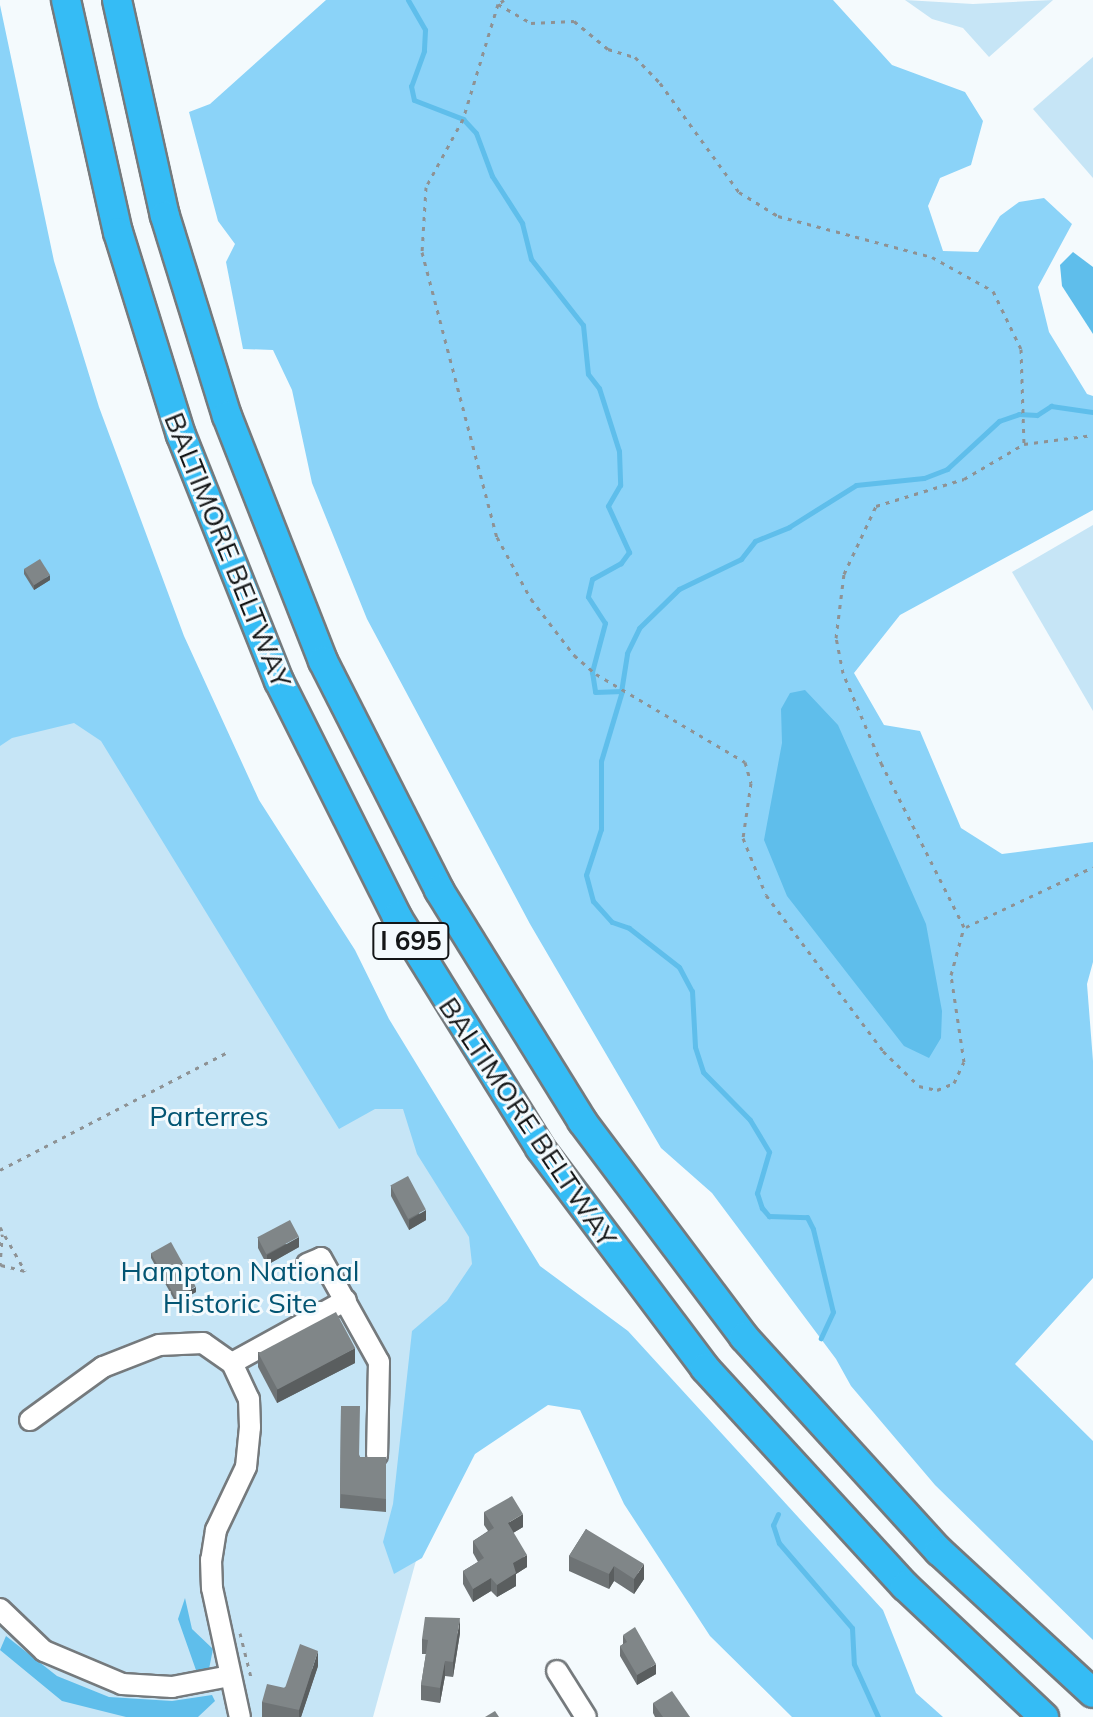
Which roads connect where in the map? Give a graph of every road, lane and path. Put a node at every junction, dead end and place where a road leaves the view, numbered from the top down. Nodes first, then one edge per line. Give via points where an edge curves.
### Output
1 (66, 0) edge
2 (117, 0) edge
3 (504, 0) edge
4 (498, 4) junction
5 (1093, 435) edge
6 (1024, 444) junction
7 (1093, 867) edge
8 (964, 927) junction
9 (230, 1051) dead end
10 (0, 1170) edge
11 (1, 1228) edge
12 (307, 1264) dead end
13 (0, 1266) edge
14 (346, 1300) junction
15 (232, 1363) junction
16 (30, 1420) dead end
17 (377, 1455) edge
18 (0, 1609) edge
19 (237, 1623) dead end
20 (557, 1671) dead end
21 (231, 1681) junction
22 (1093, 1693) edge
23 (240, 1717) edge
24 (586, 1717) edge
25 (1044, 1717) edge

1 - 25 highway, BALTIMORE BELTWAY / I 695 via 118,232 181,435 279,681 397,917 540,1148 705,1368 905,1586
2 - 22 highway, BALTIMORE BELTWAY / I 695 via 165,216 227,416 323,661 439,890 582,1121 744,1337 939,1551
3 - 4 path
4 - 6 path via 531,23 574,21 608,49 635,57 739,192 778,216 932,257 993,291 1021,349
4 - 8 path via 463,119 426,187 422,252 497,537 531,599 574,655 596,674 745,762 751,783 743,838 766,895 883,1051 919,1086 937,1090 954,1083 964,1062 951,975
5 - 6 path
6 - 8 path via 964,479 876,506 844,574 836,638 843,673 882,765
7 - 8 path
9 - 10 path
11 - 13 path
11 - 13 path via 25,1271
12 - 14 street via 321,1258
14 - 15 street
14 - 17 street via 379,1362
15 - 16 street via 203,1343 159,1345 103,1367
15 - 21 street via 249,1399 246,1467 216,1530 211,1560
18 - 21 street via 44,1651 122,1684 172,1687
19 - 21 path via 246,1638 254,1681
20 - 24 street
21 - 23 street

